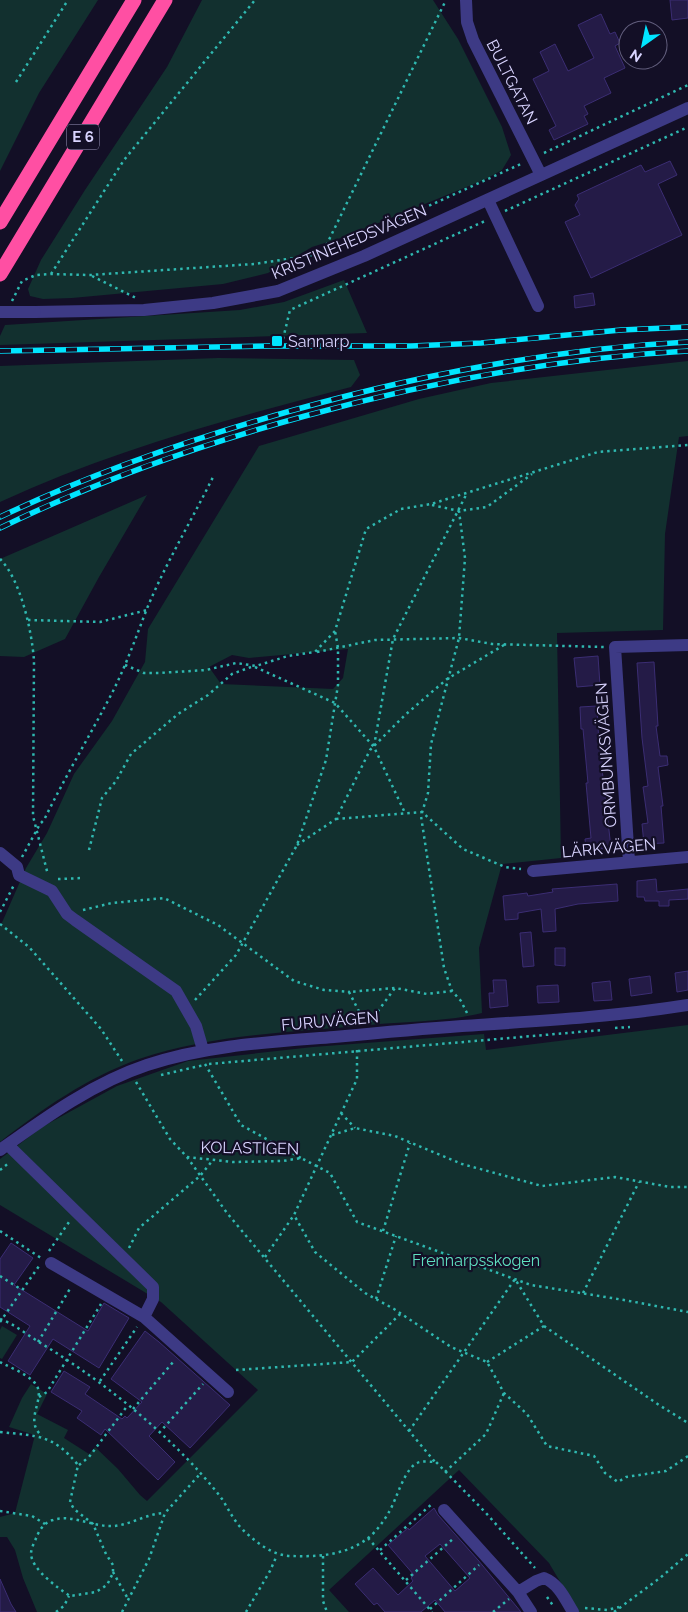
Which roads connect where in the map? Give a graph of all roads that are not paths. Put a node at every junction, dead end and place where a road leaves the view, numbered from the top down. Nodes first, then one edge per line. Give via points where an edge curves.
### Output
1 (134, 0) edge
2 (165, 0) edge
3 (466, 0) edge
4 (688, 108) edge
5 (541, 175) junction
6 (488, 200) junction
7 (0, 222) edge
8 (0, 274) edge
9 (538, 306) dead end
10 (4, 310) edge
11 (688, 645) edge
12 (0, 852) edge
13 (688, 857) edge
14 (630, 862) junction
15 (532, 871) road end
16 (688, 1005) edge
17 (203, 1050) junction
18 (4, 1148) edge
19 (51, 1263) road end
20 (144, 1317) junction
21 (228, 1392) dead end
22 (440, 1505) road end
23 (518, 1592) junction
24 (572, 1611) edge
25 (531, 1612) edge

1 - 7 highway, E 6
2 - 8 highway, E 6
3 - 5 street, BULTGATAN via 467,22 473,40
4 - 5 street, KRISTINEHEDSVÄGEN
5 - 6 street, KRISTINEHEDSVÄGEN
6 - 9 street
6 - 10 street, KRISTINEHEDSVÄGEN, bridge via 278,291 213,303 144,310
11 - 14 street, ORMBUNKSVÄGEN via 615,647
12 - 17 street via 18,871 51,886 67,914 176,991 196,1026
13 - 14 street, LÄRKVÄGEN
14 - 15 street, LÄRKVÄGEN
16 - 17 street, FURUVÄGEN via 584,1018
17 - 18 street, FURUVÄGEN via 146,1065 133,1078 90,1090
18 - 20 street via 18,1156 153,1287 153,1298
19 - 20 street
20 - 21 street
22 - 23 street
23 - 24 street via 540,1580 552,1582
23 - 25 street

